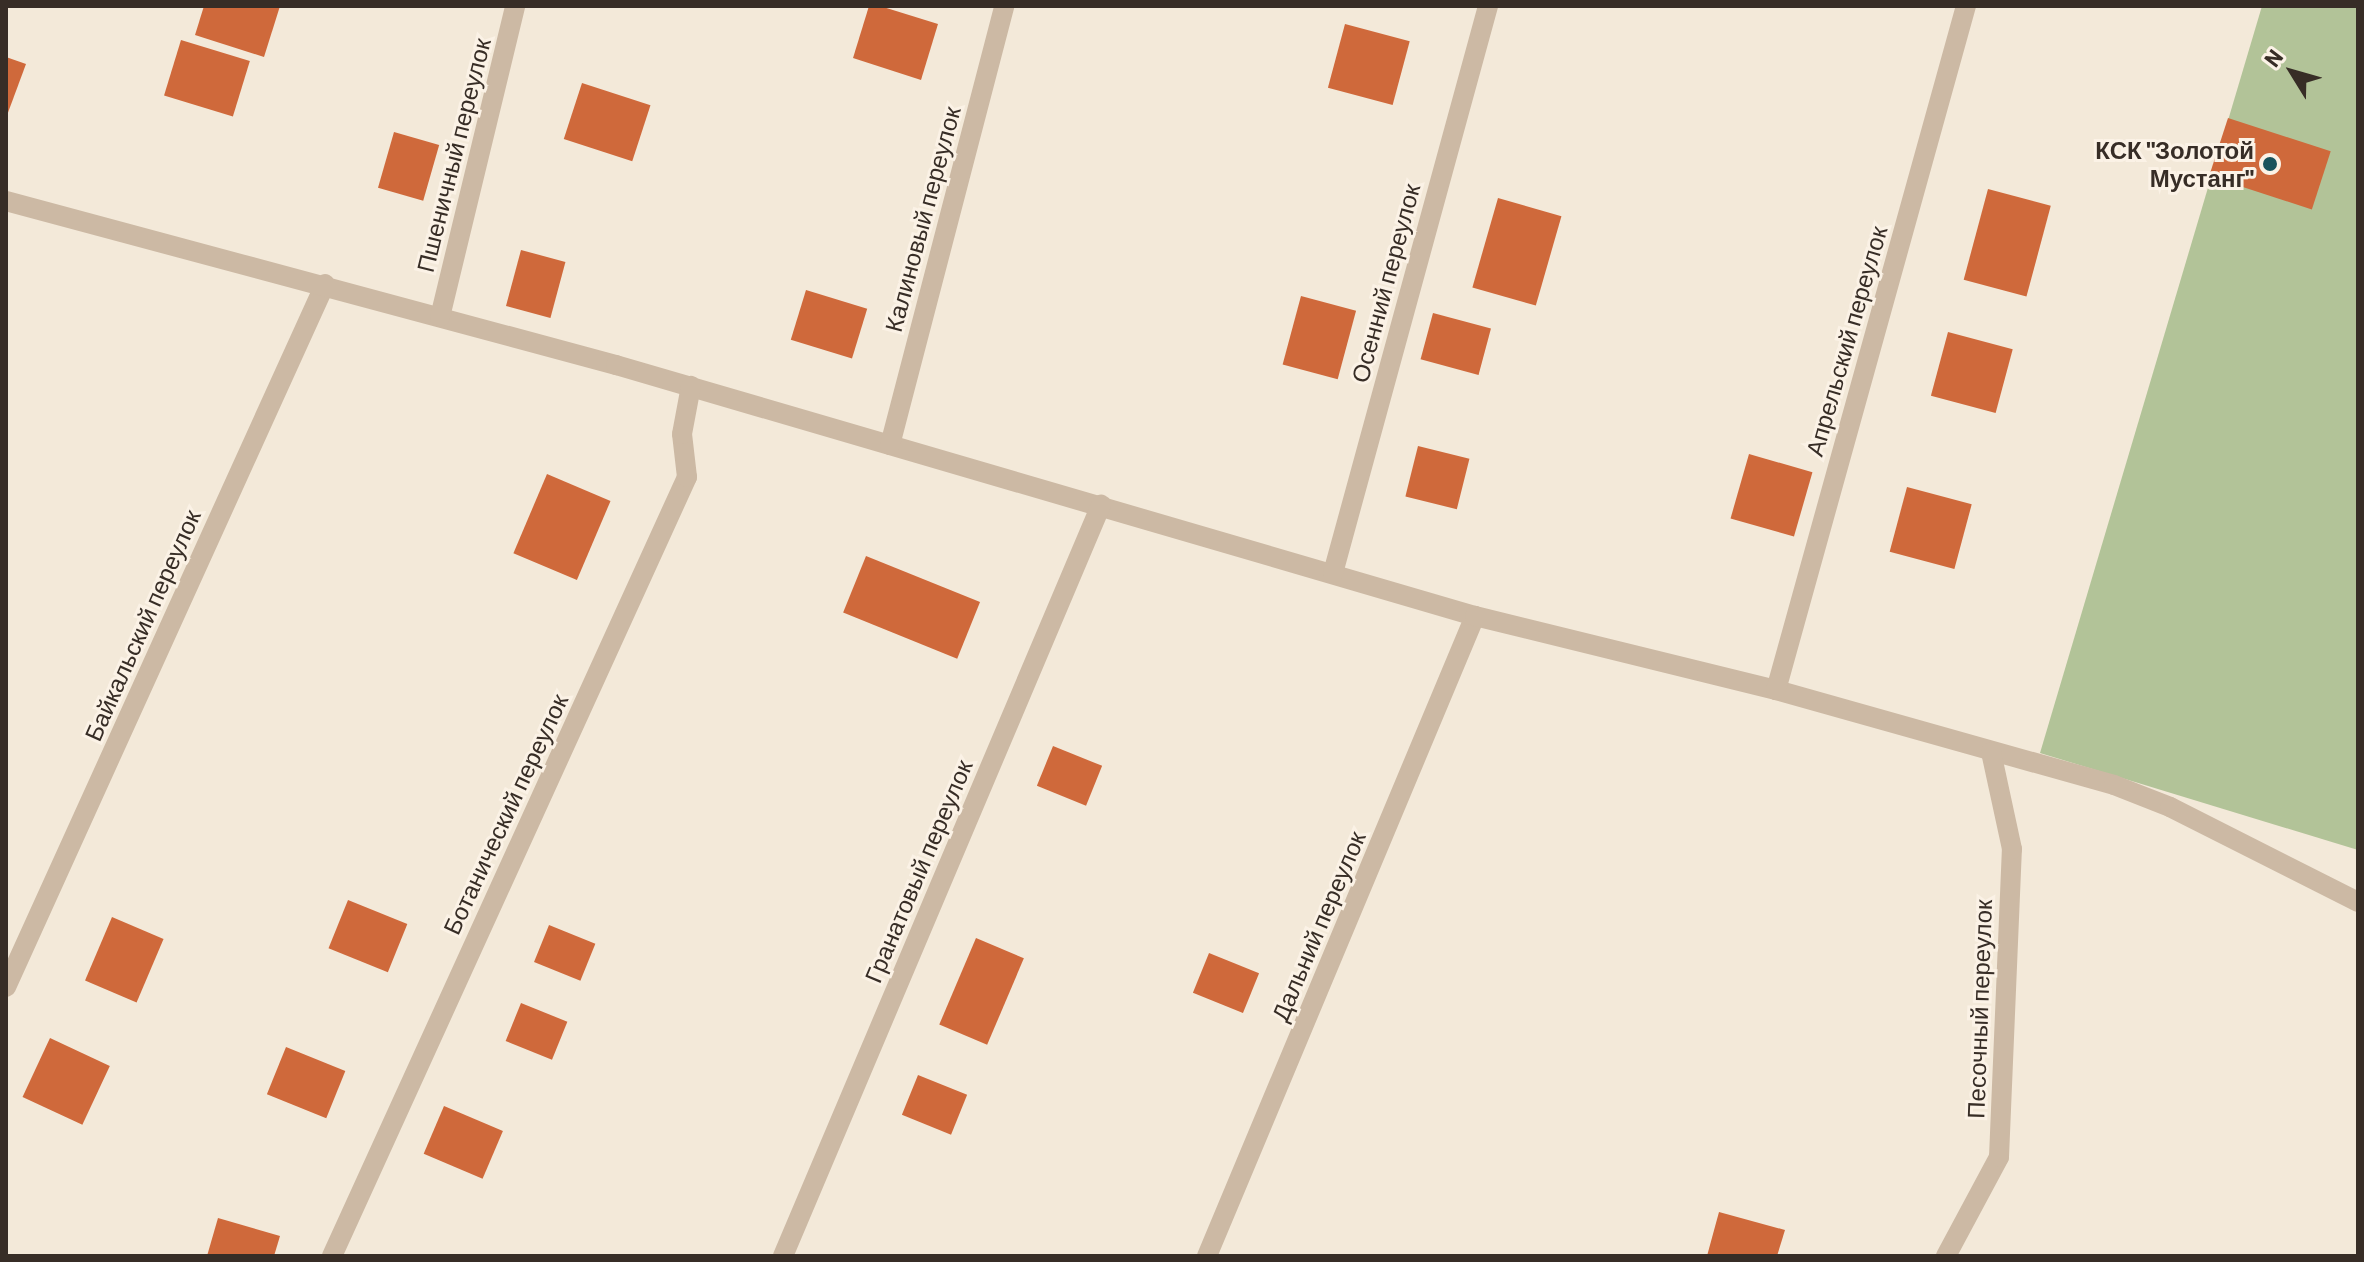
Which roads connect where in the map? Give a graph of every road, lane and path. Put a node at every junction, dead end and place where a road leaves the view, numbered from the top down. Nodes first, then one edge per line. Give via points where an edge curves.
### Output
1 (515, 6) edge
2 (1004, 6) edge
3 (1488, 6) edge
4 (1966, 6) edge
5 (6, 201) edge
6 (325, 284) junction
7 (440, 317) junction
8 (691, 386) junction
9 (890, 445) junction
10 (1101, 505) junction
11 (1333, 573) junction
12 (1475, 616) junction
13 (1776, 690) junction
14 (1991, 752) junction
15 (2358, 902) edge
16 (6, 987) edge
17 (332, 1256) edge
18 (783, 1256) edge
19 (1207, 1256) edge
20 (1946, 1256) edge

1 - 7 street, Пшеничный переулок
2 - 9 street, Калиновый переулок
3 - 11 street, Осенний переулок
4 - 13 street, Апрельский переулок
5 - 6 street
6 - 7 street
6 - 16 street, Байкальский переулок
7 - 8 street
8 - 9 street
8 - 17 street, Ботанический переулок via 682,434 687,477
9 - 10 street
10 - 11 street
10 - 18 street, Гранатовый переулок
11 - 12 street
12 - 13 street
12 - 19 street, Дальний переулок
13 - 14 street
14 - 15 street via 2114,785 2170,807
14 - 20 street, Песочный переулок via 2012,849 1999,1157

